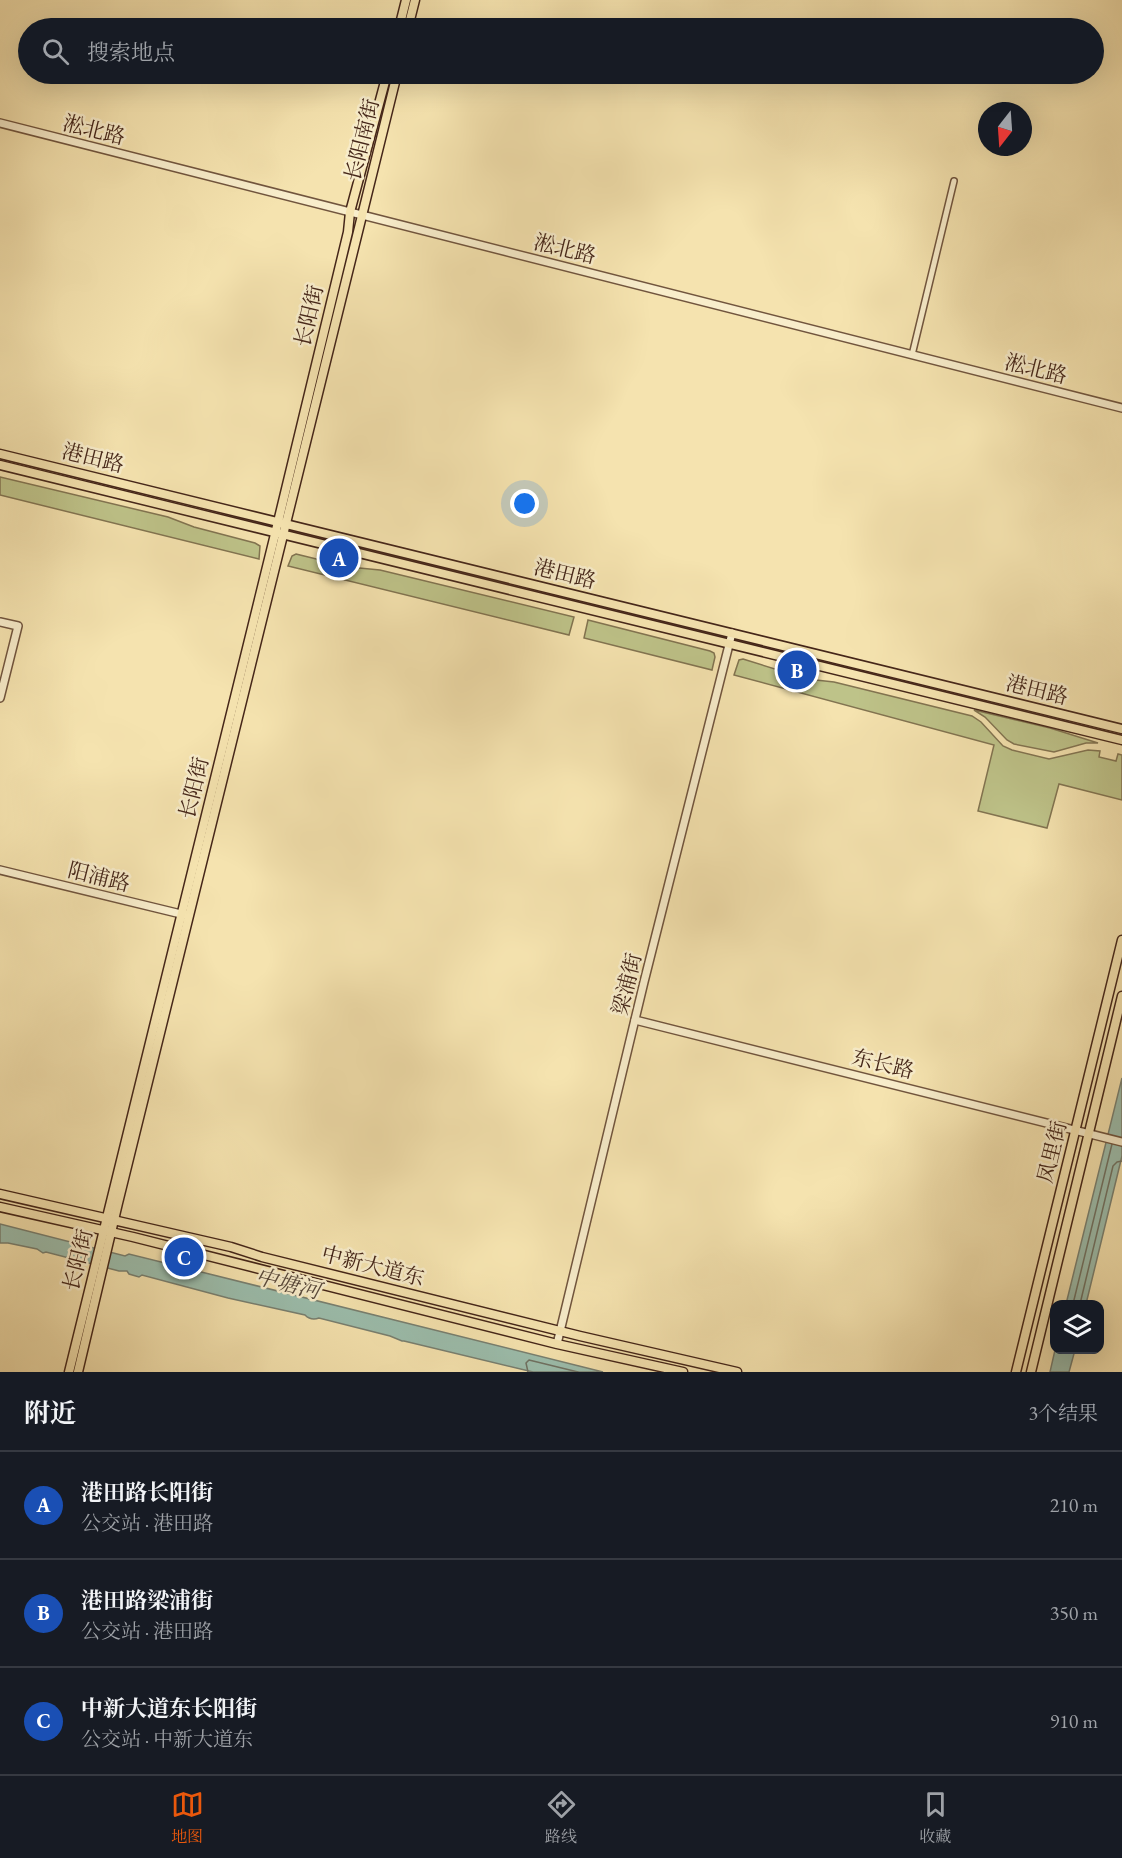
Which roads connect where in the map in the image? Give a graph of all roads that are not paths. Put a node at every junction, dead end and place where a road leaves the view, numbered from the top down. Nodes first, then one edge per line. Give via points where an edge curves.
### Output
1 (406, 0) edge
2 (415, 0) edge
3 (402, 18) edge
4 (410, 18) edge
5 (384, 84) edge
6 (394, 84) edge
7 (0, 123) edge
8 (954, 181) dead end
9 (350, 212) junction
10 (362, 214) junction
11 (912, 355) junction
12 (1122, 408) edge
13 (0, 454) edge
14 (0, 465) edge
15 (282, 523) junction
16 (279, 534) junction
17 (0, 622) edge
18 (732, 633) junction
19 (729, 644) junction
20 (0, 698) edge
21 (1122, 729) edge
22 (1122, 740) edge
23 (0, 870) edge
24 (186, 915) junction
25 (1122, 940) edge
26 (1122, 996) edge
27 (635, 1020) junction
28 (1076, 1130) junction
29 (1089, 1133) junction
30 (1122, 1142) edge
31 (0, 1194) edge
32 (0, 1207) edge
33 (111, 1219) junction
34 (108, 1232) junction
35 (99, 1269) junction
36 (560, 1331) junction
37 (557, 1344) junction
38 (69, 1372) edge
39 (78, 1372) edge
40 (683, 1372) edge
41 (737, 1372) edge
42 (1016, 1372) edge
43 (1031, 1372) edge

1 - 3 main road
2 - 4 main road
5 - 9 main road, 长阳南街
6 - 10 main road, 长阳南街
7 - 9 street, 淞北路
8 - 11 street
9 - 10 street, 淞北路
9 - 15 main road, 长阳街
10 - 11 street, 淞北路
10 - 15 main road, 长阳街
11 - 12 street, 淞北路
13 - 15 main road, 港田路
14 - 16 main road, 港田路
15 - 16 main road, 长阳街
15 - 18 main road, 港田路
16 - 19 main road, 港田路
16 - 24 main road, 长阳街
17 - 20 street via 18,626
18 - 19 street, 梁浦街
18 - 21 main road, 港田路
19 - 22 main road, 港田路
19 - 27 street, 梁浦街
23 - 24 street, 阳浦路
24 - 33 main road, 长阳街
25 - 28 main road, 凤里街
26 - 29 main road, 凤里街
27 - 28 street, 东长路
27 - 36 street, 梁浦街
28 - 29 street, 东长路
28 - 42 main road, 凤里街
29 - 30 street, 东长路
29 - 43 main road, 凤里街
31 - 33 main road, 中新大道东
32 - 34 main road, 中新大道东
33 - 34 main road, 长阳街
33 - 36 main road, 中新大道东
34 - 35 main road, 长阳街
34 - 37 main road, 中新大道东
35 - 38 main road, 长阳街
35 - 39 main road, 长阳街
36 - 37 street, 梁浦街
36 - 41 main road, 中新大道东
37 - 40 main road, 中新大道东

